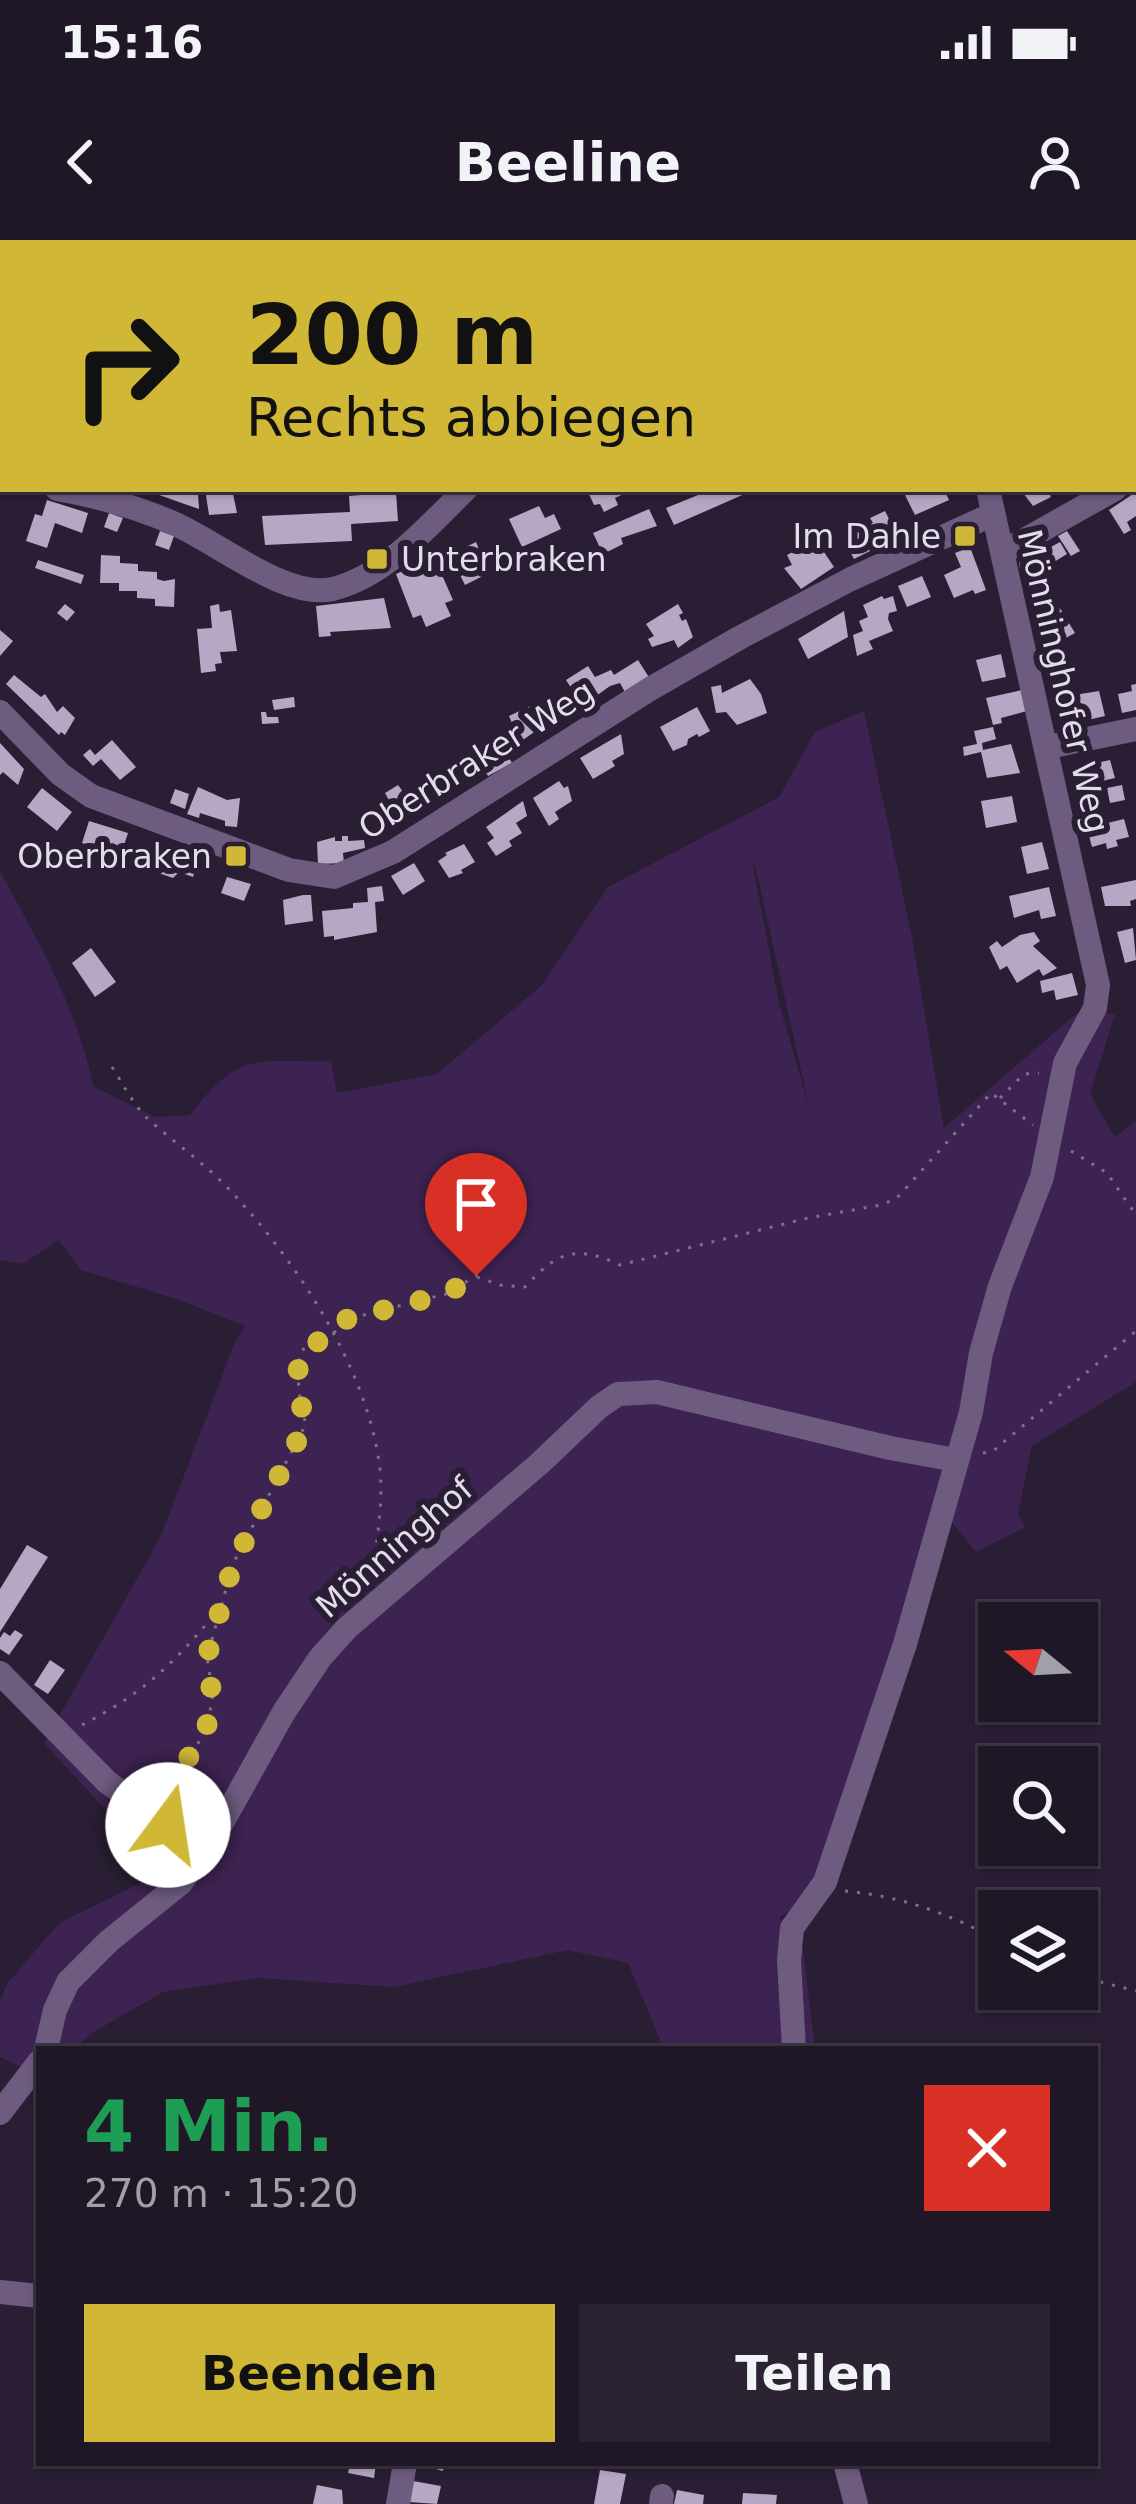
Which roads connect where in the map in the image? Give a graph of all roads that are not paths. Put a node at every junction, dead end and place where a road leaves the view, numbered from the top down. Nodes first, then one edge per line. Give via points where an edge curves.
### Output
1 (72, 492) edge
2 (463, 492) edge
3 (988, 492) edge
4 (1110, 492) edge
5 (991, 515) junction
6 (1003, 552) junction
7 (0, 712) edge
8 (1136, 729) edge
9 (1048, 747) junction
10 (956, 1460) junction
11 (0, 1673) edge
12 (222, 1823) junction
13 (168, 1825) junction
14 (181, 1883) junction
15 (47, 2046) edge
16 (794, 2046) edge
17 (36, 2066) edge
18 (0, 2114) edge
19 (0, 2292) edge
20 (36, 2296) edge
21 (404, 2466) edge
22 (846, 2466) edge
23 (398, 2504) edge
24 (856, 2504) edge

1 - 2 street via 170,521 285,584 319,591 380,567
3 - 5 street, Mönninghofer Weg
4 - 6 street
5 - 6 street, Mönninghofer Weg
5 - 7 street, Oberbraker Weg via 741,637 393,853 334,877 289,870 91,796
6 - 9 street, Mönninghofer Weg
8 - 9 street
9 - 10 street, Mönninghofer Weg via 1098,985 1095,1008 1064,1063 1042,1177 1000,1286
10 - 12 street, Mönninghof via 657,1392 618,1394 320,1658
10 - 16 street via 927,1576 826,1882 792,1928
11 - 13 street via 106,1782
12 - 13 street
12 - 14 street, Mönninghof
13 - 14 street via 183,1851
14 - 15 street, Mönninghof via 68,1982
17 - 18 street
19 - 20 street
21 - 23 street
22 - 24 street

